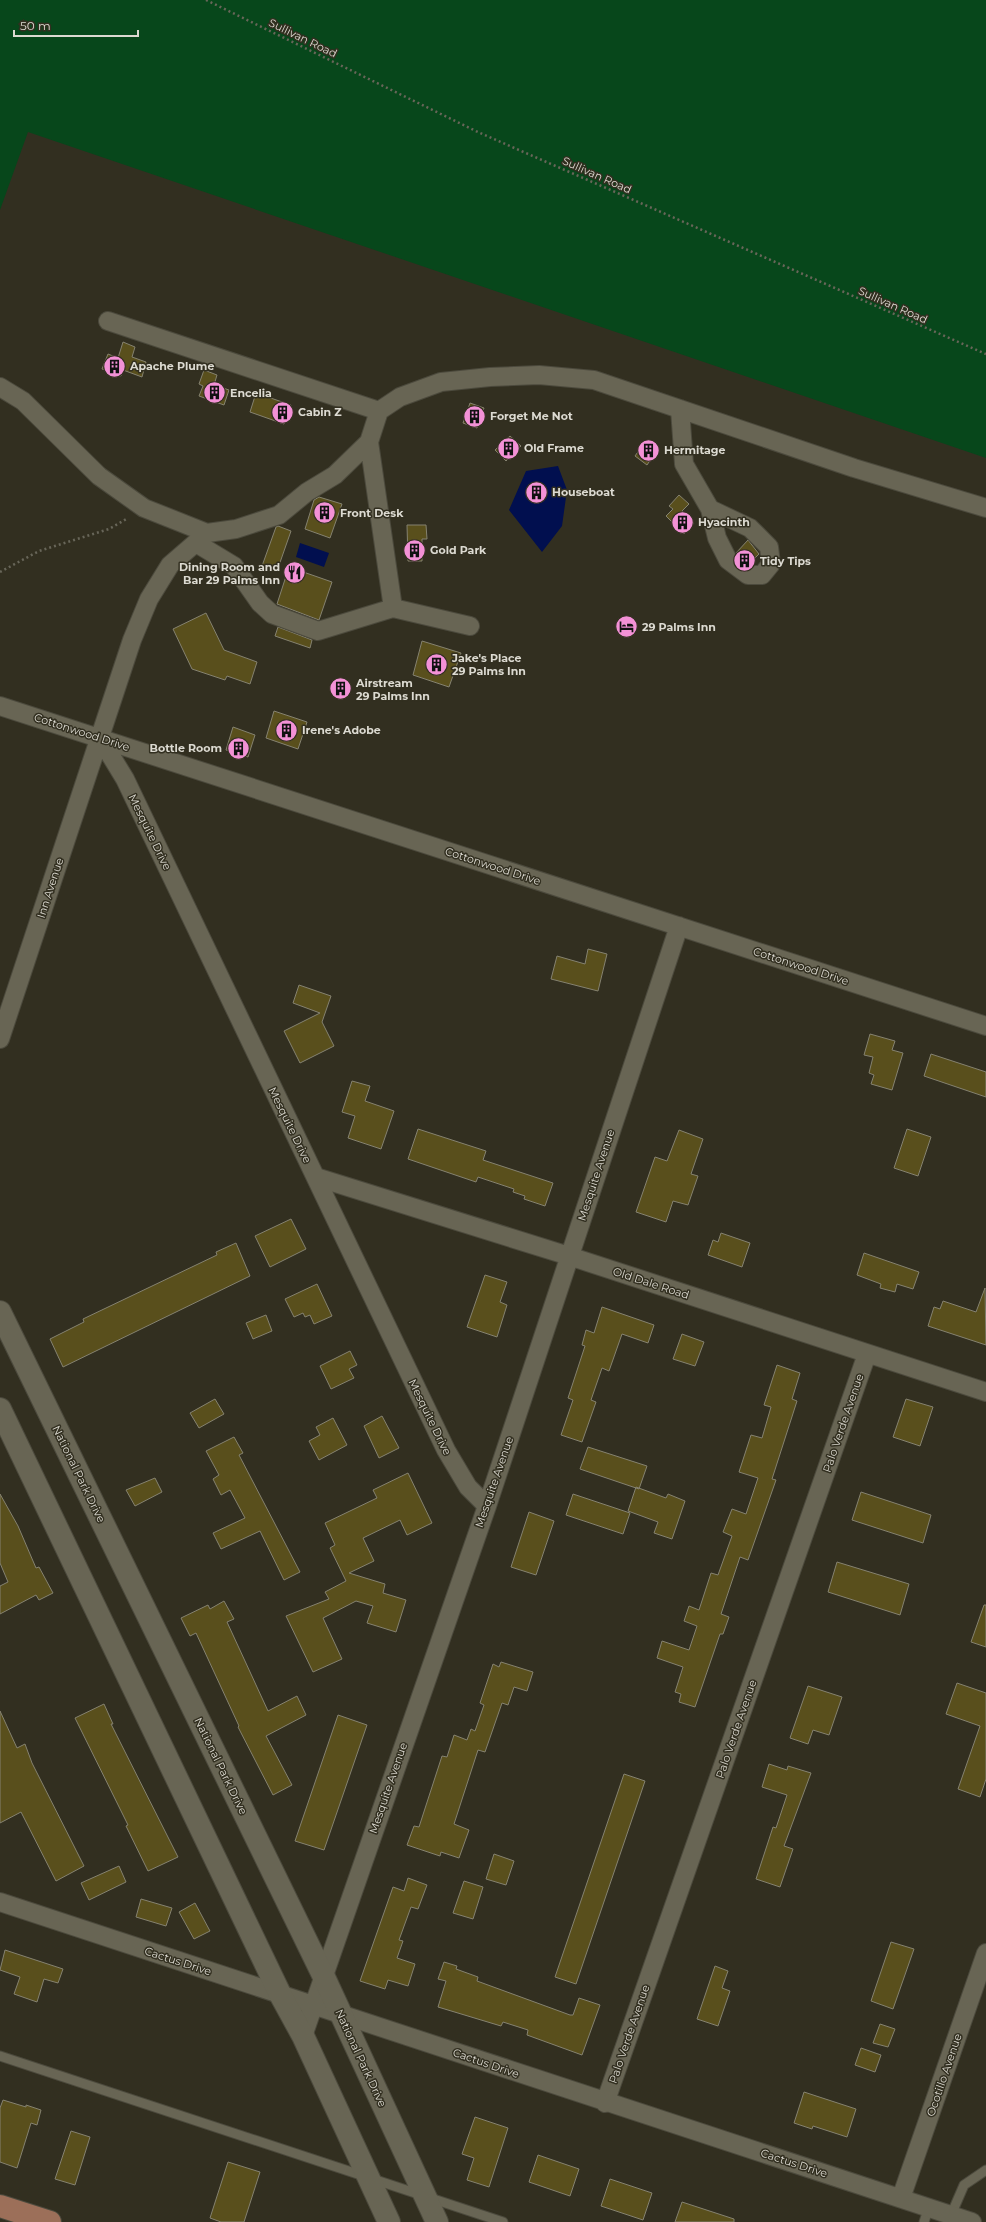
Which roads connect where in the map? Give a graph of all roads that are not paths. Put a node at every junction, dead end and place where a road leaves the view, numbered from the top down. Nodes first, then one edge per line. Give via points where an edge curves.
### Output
1 (108, 321) dead end
2 (0, 387) edge
3 (680, 409) junction
4 (379, 411) junction
5 (369, 442) junction
6 (986, 508) edge
7 (710, 510) dead end
8 (201, 538) junction
9 (393, 608) junction
10 (470, 626) dead end
11 (0, 706) edge
12 (100, 738) junction
13 (679, 926) junction
14 (986, 1026) edge
15 (0, 1038) edge
16 (316, 1177) junction
17 (569, 1256) junction
18 (0, 1312) edge
19 (867, 1354) junction
20 (986, 1392) edge
21 (0, 1410) edge
22 (487, 1506) junction
23 (0, 1902) edge
24 (986, 1953) edge
25 (323, 1975) junction
26 (280, 1994) junction
27 (313, 2005) junction
28 (340, 2014) junction
29 (303, 2036) junction
30 (0, 2056) edge
31 (605, 2103) junction
32 (986, 2170) edge
33 (368, 2178) junction
34 (426, 2197) junction
35 (901, 2198) junction
36 (0, 2206) edge
37 (926, 2214) edge
38 (951, 2215) junction
39 (50, 2222) edge
40 (389, 2222) edge
41 (437, 2222) edge
42 (503, 2222) edge
43 (972, 2222) edge

1 - 4 street
2 - 8 street via 24,401 99,476 144,508
3 - 4 street via 594,380 539,375 441,382 400,397
3 - 6 street via 854,468
3 - 7 street via 684,464
4 - 5 street
5 - 8 street via 335,475 306,492 279,515
5 - 9 street
8 - 9 street via 234,566 260,603 272,614 318,631
8 - 12 street, Inn Avenue via 170,566 149,599 132,640
9 - 10 street
11 - 12 street, Cottonwood Drive
12 - 13 street, Cottonwood Drive
12 - 15 street, Inn Avenue
12 - 16 street, Mesquite Drive via 125,779
13 - 14 street, Cottonwood Drive
13 - 17 street, Mesquite Avenue
16 - 17 street, Old Dale Road
16 - 22 street, Mesquite Drive via 446,1450 468,1487
17 - 19 street, Old Dale Road
17 - 22 street, Mesquite Avenue
18 - 25 street, National Park Drive
19 - 20 street, Old Dale Road
19 - 31 street, Palo Verde Avenue
21 - 26 street
22 - 25 street, Mesquite Avenue
23 - 26 street, Cactus Drive
24 - 35 street, Ocotillo Avenue
25 - 27 street, Mesquite Avenue
25 - 28 street, National Park Drive
26 - 27 street, Cactus Drive
26 - 29 street
27 - 28 street, Cactus Drive
27 - 29 street, Mesquite Avenue
28 - 31 street, Cactus Drive
28 - 34 street, National Park Drive
29 - 33 street
30 - 33 lane
31 - 35 street, Cactus Drive
32 - 38 lane via 964,2186
33 - 34 lane
33 - 40 street
34 - 41 street, National Park Drive
34 - 42 lane
35 - 37 street, Cactus Drive
36 - 39 main road
37 - 38 street, Cactus Drive
38 - 43 street, Cactus Drive

